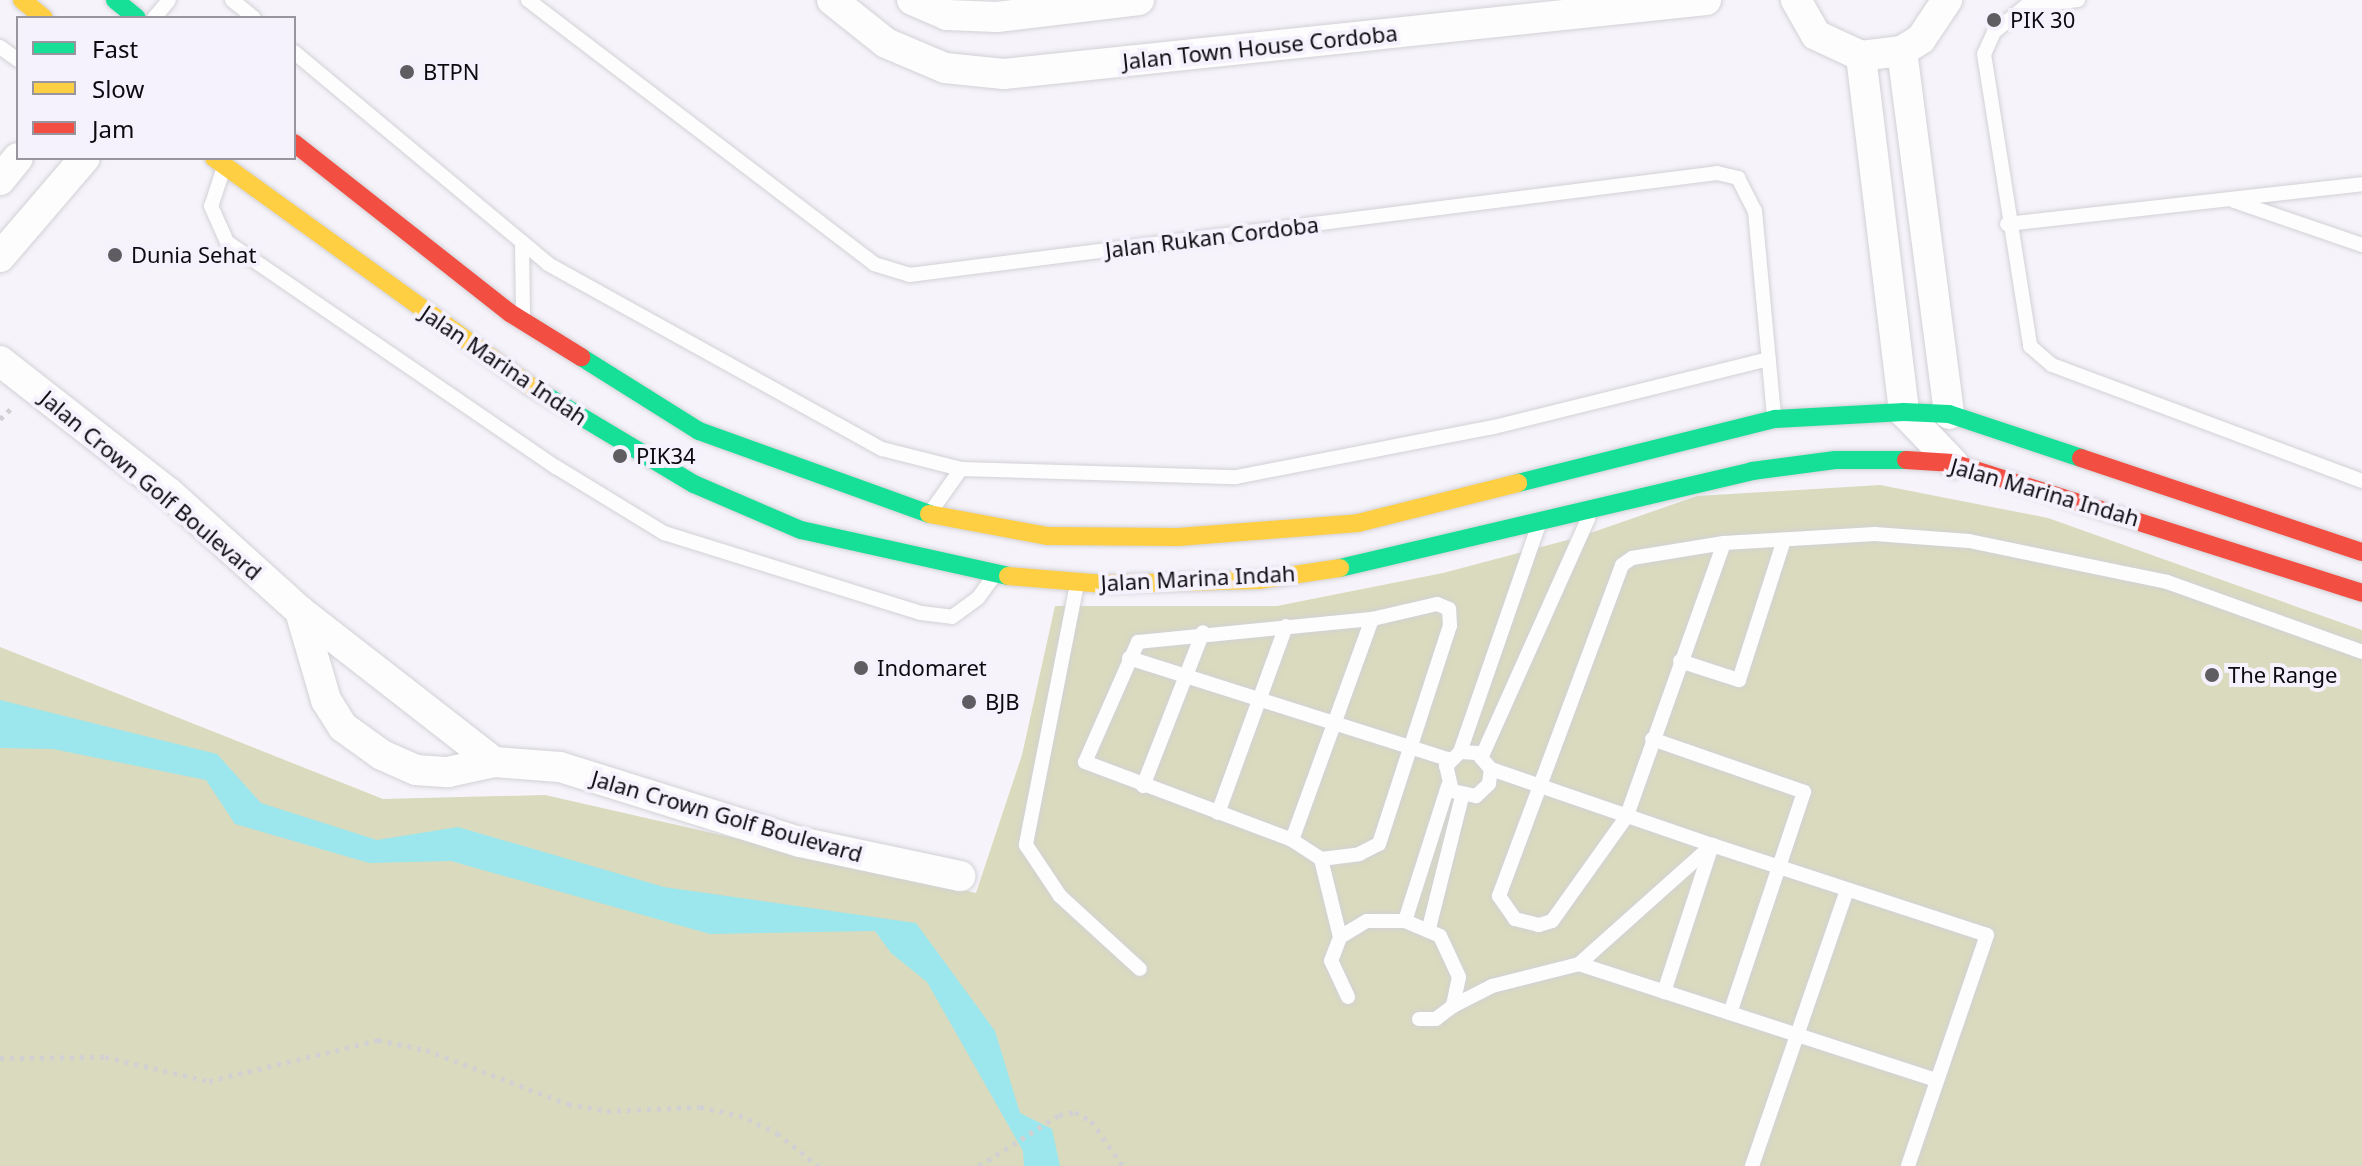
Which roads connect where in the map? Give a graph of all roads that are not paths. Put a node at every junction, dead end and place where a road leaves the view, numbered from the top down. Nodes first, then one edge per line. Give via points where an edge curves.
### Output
1 (22, 0) edge
2 (115, 0) edge
3 (169, 0) edge
4 (232, 0) edge
5 (528, 0) edge
6 (832, 0) edge
7 (912, 0) edge
8 (1139, 0) edge
9 (1706, 0) edge
10 (1796, 0) edge
11 (1947, 0) edge
12 (2078, 0) edge
13 (2027, 3) edge
14 (42, 16) edge
15 (135, 16) edge
16 (156, 16) edge
17 (252, 16) edge
18 (1902, 51) junction
19 (296, 54) edge
20 (1861, 56) junction
21 (296, 145) edge
22 (16, 160) edge
23 (83, 160) edge
24 (219, 162) edge
25 (0, 180) edge
26 (2362, 184) edge
27 (2227, 199) junction
28 (2007, 224) junction
29 (522, 242) junction
30 (2362, 245) edge
31 (0, 257) edge
32 (524, 322) junction
33 (1769, 359) junction
34 (0, 361) edge
35 (1904, 412) junction
36 (1949, 414) junction
37 (1775, 419) junction
38 (1953, 463) junction
39 (961, 469) junction
40 (2362, 481) edge
41 (1591, 511) junction
42 (929, 514) junction
43 (1540, 522) junction
44 (1784, 540) junction
45 (1724, 543) junction
46 (2362, 552) edge
47 (995, 575) junction
48 (1077, 584) junction
49 (2362, 593) edge
50 (300, 611) junction
51 (1372, 619) junction
52 (1286, 626) junction
53 (1203, 632) junction
54 (2362, 652) edge
55 (1129, 658) junction
56 (1680, 661) junction
57 (1183, 677) junction
58 (1258, 701) junction
59 (1336, 727) junction
60 (1652, 739) junction
61 (1410, 752) junction
62 (1455, 756) junction
63 (1482, 756) junction
64 (494, 762) junction
65 (1491, 769) junction
66 (1538, 783) junction
67 (1143, 786) junction
68 (1448, 786) junction
69 (1462, 797) junction
70 (1218, 813) junction
71 (1627, 816) junction
72 (1292, 840) junction
73 (1712, 845) junction
74 (1321, 859) junction
75 (1779, 867) junction
76 (960, 876) dead end
77 (1847, 890) junction
78 (1405, 921) junction
79 (1429, 928) junction
80 (1340, 937) junction
81 (1579, 964) junction
82 (1140, 969) dead end
83 (1664, 992) junction
84 (1348, 997) dead end
85 (1453, 1006) junction
86 (1730, 1013) junction
87 (1419, 1019) dead end
88 (1797, 1035) junction
89 (1936, 1080) junction
90 (1752, 1166) edge
91 (1908, 1166) edge

1 - 14 main road
2 - 15 main road
3 - 16 lane
4 - 17 lane
5 - 33 lane, Jalan Rukan Cordoba via 874,264 909,275 1717,173 1738,178 1755,211
6 - 9 street, Jalan Town House Cordoba via 886,43 945,68 1004,74
7 - 8 street via 947,15 997,17
10 - 20 street via 1816,35
11 - 18 street via 1936,23
12 - 13 lane
13 - 28 lane via 1994,32 1984,54
18 - 20 street
18 - 36 street
19 - 29 lane
20 - 35 street
21 - 32 main road, Jalan Marina Indah
22 - 25 street
23 - 31 street
24 - 47 main road, Jalan Marina Indah via 545,397 694,484 801,530
24 - 47 lane via 211,206 227,242 556,467 664,533 921,613 952,617 978,598
26 - 27 lane
27 - 28 lane
27 - 30 lane
28 - 40 lane via 2030,346 2040,357
29 - 32 lane
29 - 39 lane via 548,264 882,449
32 - 42 main road, Jalan Marina Indah via 699,431
33 - 37 lane, Jalan Rukan Cordoba
33 - 39 lane via 1494,427 1236,477
34 - 50 street, Jalan Crown Golf Boulevard via 169,493
35 - 36 main road, Jalan Marina Indah
35 - 37 main road, Jalan Marina Indah
35 - 38 street
36 - 46 main road, Jalan Marina Indah
37 - 42 main road, Jalan Marina Indah via 1358,523 1178,537 1048,536
38 - 41 main road, Jalan Marina Indah via 1835,460 1752,471
38 - 49 main road, Jalan Marina Indah
39 - 42 lane
41 - 43 main road, Jalan Marina Indah
41 - 63 lane
43 - 48 main road, Jalan Marina Indah via 1370,563 1259,580
43 - 62 lane
44 - 45 lane
44 - 54 lane via 1875,534 1969,541 2027,552 2167,582
44 - 56 lane via 1739,680
45 - 56 lane
45 - 66 lane via 1632,558 1622,565
47 - 48 main road, Jalan Marina Indah
48 - 82 lane via 1026,845 1060,896
50 - 64 street, Jalan Crown Golf Boulevard
50 - 64 street, Jalan Crown Golf Boulevard via 317,679 343,727 382,755 416,770 448,772
51 - 52 lane
51 - 59 lane
51 - 61 lane via 1437,604 1449,609 1450,626
52 - 53 lane
52 - 58 lane
53 - 55 lane via 1143,639
53 - 57 lane
55 - 57 lane
55 - 67 lane via 1084,759 1096,769
56 - 60 lane
57 - 58 lane
57 - 67 lane
58 - 59 lane
58 - 70 lane
59 - 61 lane
59 - 72 lane
60 - 71 lane
60 - 75 lane via 1804,792
61 - 62 lane
61 - 74 lane via 1379,844 1359,854
62 - 63 lane
62 - 68 lane via 1445,773
63 - 65 lane
64 - 76 street, Jalan Crown Golf Boulevard via 560,767 800,842
65 - 66 lane
65 - 69 lane via 1483,792
66 - 71 lane
66 - 71 lane via 1499,896 1515,919 1539,925 1552,921
67 - 70 lane
68 - 69 lane
68 - 78 lane
69 - 79 lane
70 - 72 lane
71 - 73 lane
72 - 74 lane
73 - 75 lane
73 - 81 lane
73 - 83 lane
74 - 80 lane
75 - 77 lane
75 - 86 lane
77 - 88 lane
77 - 89 lane via 1987,935
78 - 79 lane
78 - 80 lane via 1367,921
79 - 85 lane via 1448,946 1456,964
80 - 84 lane via 1331,961
81 - 83 lane
81 - 85 lane via 1492,986
83 - 86 lane
85 - 87 lane via 1436,1019
86 - 88 lane
88 - 89 lane
88 - 90 lane
89 - 91 lane

